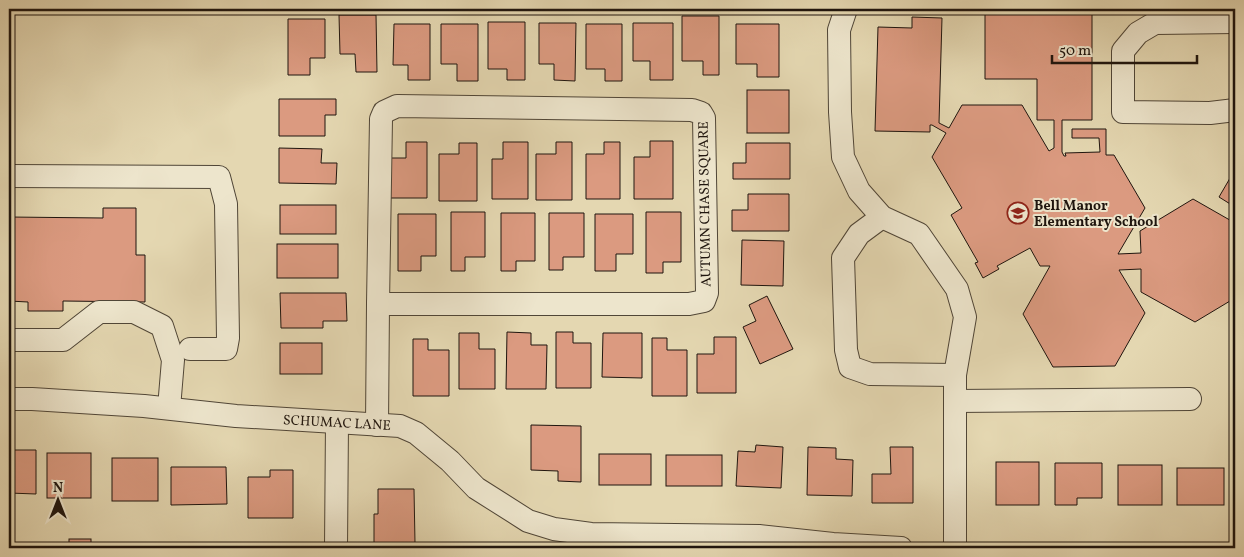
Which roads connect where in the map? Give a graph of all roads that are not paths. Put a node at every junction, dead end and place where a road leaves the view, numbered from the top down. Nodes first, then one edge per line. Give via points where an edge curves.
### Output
1 (846, 9) edge
2 (1235, 22) edge
3 (1235, 110) edge
4 (9, 176) edge
5 (882, 217) junction
6 (378, 304) junction
7 (9, 340) edge
8 (190, 349) dead end
9 (955, 375) junction
10 (9, 399) edge
11 (1190, 400) dead end
12 (955, 401) junction
13 (169, 408) junction
14 (337, 422) junction
15 (377, 425) junction
16 (591, 541) edge
17 (336, 548) edge
18 (901, 548) edge
19 (955, 548) edge

1 - 5 street via 839,30 843,157 859,191
2 - 3 street via 1155,23 1138,33 1123,51 1123,112 1210,113
4 - 8 street via 219,178 226,204 228,338 226,349
5 - 9 street via 919,234 957,289 965,317
5 - 9 street via 859,234 843,258 846,350 850,367 870,374
6 - 6 street, AUTUMN CHASE SQUARE via 381,119 384,112 397,106 692,110 704,118 704,301 689,304
6 - 15 street, AUTUMN CHASE SQUARE
7 - 13 street via 63,340 99,312 134,312 162,326 173,360
9 - 12 street
10 - 13 street, SCHUMAC LANE
11 - 12 street
12 - 19 street
13 - 14 street, SCHUMAC LANE
14 - 15 street, SCHUMAC LANE
14 - 17 street
15 - 16 street, SCHUMAC LANE via 400,426 416,433 476,488 528,521
16 - 18 street, SCHUMAC LANE via 759,536

